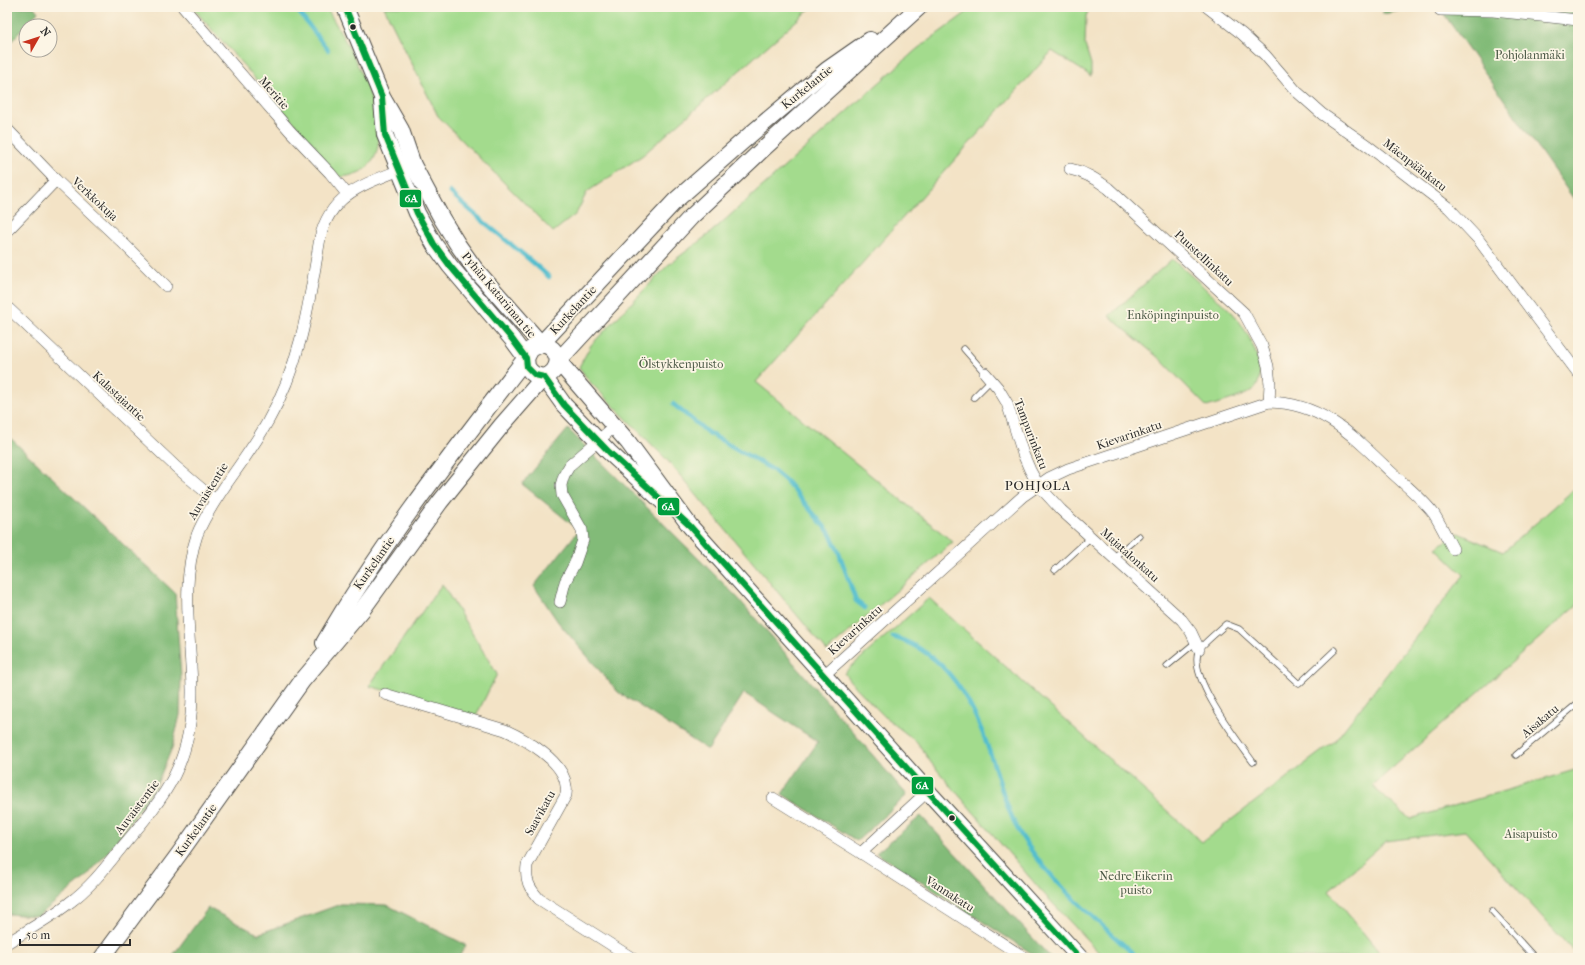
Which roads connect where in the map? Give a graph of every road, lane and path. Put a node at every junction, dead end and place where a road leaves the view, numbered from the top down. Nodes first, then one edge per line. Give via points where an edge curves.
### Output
1 (183, 7) edge
2 (345, 7) edge
3 (1207, 7) edge
4 (1440, 10) dead end
5 (1578, 20) edge
6 (7, 129) edge
7 (406, 168) junction
8 (1070, 169) dead end
9 (56, 180) junction
10 (347, 194) junction
11 (7, 231) edge
12 (166, 286) dead end
13 (7, 307) edge
14 (541, 344) junction
15 (964, 349) dead end
16 (526, 358) junction
17 (558, 361) junction
18 (1578, 372) edge
19 (988, 376) junction
20 (544, 377) junction
21 (974, 397) dead end
22 (1268, 402) junction
23 (614, 426) junction
24 (598, 441) junction
25 (1038, 485) junction
26 (215, 500) junction
27 (690, 526) junction
28 (1139, 536) dead end
29 (1091, 537) junction
30 (1453, 550) dead end
31 (1113, 558) junction
32 (1055, 570) dead end
33 (560, 602) dead end
34 (1197, 645) junction
35 (1335, 650) dead end
36 (1167, 666) dead end
37 (824, 675) junction
38 (302, 681) junction
39 (385, 694) dead end
40 (1578, 703) edge
41 (1516, 755) dead end
42 (1253, 762) dead end
43 (928, 791) junction
44 (773, 798) dead end
45 (861, 853) junction
46 (1492, 911) dead end
47 (7, 942) edge
48 (102, 958) edge
49 (632, 958) edge
50 (1025, 958) edge
51 (1080, 958) edge
52 (1535, 958) edge

1 - 10 street, Meritie
2 - 7 street, Pyhän Katariinan tie via 382,97 385,135
3 - 18 street, Mäenpäänkatu via 1265,55 1296,91 1322,114 1449,208 1478,239
4 - 5 street via 1493,11
6 - 9 street, Verkkokuja
7 - 10 street, Auvaistentie
7 - 14 street, Pyhän Katariinan tie via 475,269
7 - 16 street, Pyhän Katariinan tie via 417,213 434,244
8 - 22 street, Puustellinkatu via 1094,177 1108,188 1244,313 1262,346 1268,366
9 - 11 street
9 - 12 street, Verkkokuja
10 - 26 street, Auvaistentie via 329,213 323,225 302,339 288,382 268,422
13 - 26 street, Kalastajantie via 166,458
14 - 16 street, Kurkelantie via 531,349
14 - 17 street, Pyhän Katariinan tie via 553,349
14 - 17 street, Kurkelantie via 676,200 826,70 919,7 691,217
15 - 19 lane
16 - 20 street, Pyhän Katariinan tie via 527,367 531,372
16 - 38 street, Kurkelantie via 415,504 350,598
17 - 20 street, Kurkelantie via 550,375
17 - 23 street, Pyhän Katariinan tie
19 - 21 lane
19 - 25 street, Tampurinkatu via 1007,402 1023,454
20 - 24 street, Pyhän Katariinan tie via 564,405
20 - 38 street, Kurkelantie via 454,484 362,610
22 - 25 street, Kievarinkatu via 1068,469
22 - 30 street, Kievarinkatu via 1304,406 1320,413 1346,432 1423,501 1434,514
23 - 24 street
23 - 27 street, Pyhän Katariinan tie
24 - 27 street, Pyhän Katariinan tie
24 - 33 street via 570,465 561,485 562,495 582,530 583,540 576,563 565,582
25 - 29 street, Majatalonkatu
25 - 37 street, Kievarinkatu
26 - 47 street, Auvaistentie via 198,533 189,566 187,603 192,689 190,727 187,744 174,778 156,807 91,883 56,913
27 - 37 street, Pyhän Katariinan tie
28 - 31 lane
29 - 31 street, Majatalonkatu
29 - 32 lane
31 - 34 street, Majatalonkatu via 1182,620
34 - 35 lane via 1226,624 1239,629 1299,684
34 - 36 lane
34 - 42 lane via 1196,662 1200,677 1222,718
37 - 43 street, Pyhän Katariinan tie
38 - 48 street, Kurkelantie
39 - 49 street, Saavikatu via 505,730 534,746 550,760 563,776 566,795 526,865 528,885 539,899
40 - 41 lane, Aisakatu
43 - 45 street
43 - 51 street, Pyhän Katariinan tie
44 - 45 street, Vannakatu
45 - 50 street, Vannakatu
46 - 52 lane

